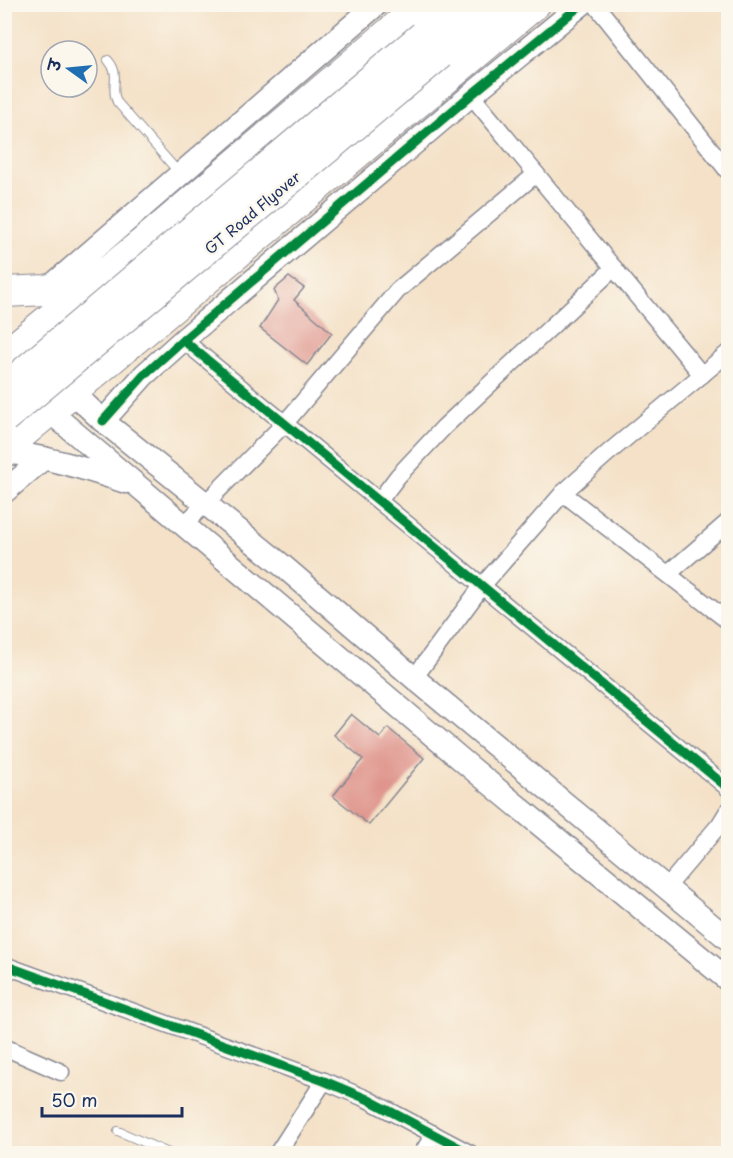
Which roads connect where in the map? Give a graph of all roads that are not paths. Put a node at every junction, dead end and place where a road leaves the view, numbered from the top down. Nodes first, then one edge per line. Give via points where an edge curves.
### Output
1 (377, 4) edge
2 (423, 4) edge
3 (460, 4) edge
4 (499, 4) edge
5 (535, 4) edge
6 (582, 4) edge
7 (595, 4) edge
8 (432, 45) junction
9 (108, 60) dead end
10 (471, 95) junction
11 (729, 171) edge
12 (180, 174) junction
13 (536, 174) junction
14 (117, 263) junction
15 (614, 268) junction
16 (47, 290) junction
17 (4, 292) edge
18 (183, 340) junction
19 (9, 345) edge
20 (729, 352) edge
21 (4, 373) edge
22 (702, 375) junction
23 (4, 388) edge
24 (72, 392) junction
25 (49, 411) junction
26 (4, 418) edge
27 (103, 421) junction
28 (285, 423) junction
29 (4, 450) edge
30 (44, 458) junction
31 (136, 485) junction
32 (4, 492) edge
33 (563, 493) junction
34 (379, 501) junction
35 (206, 503) junction
36 (729, 522) edge
37 (184, 525) junction
38 (668, 574) junction
39 (482, 586) junction
40 (729, 621) edge
41 (380, 650) junction
42 (360, 673) junction
43 (414, 678) junction
44 (520, 766) junction
45 (729, 788) edge
46 (499, 790) junction
47 (729, 810) edge
48 (667, 888) junction
49 (729, 939) edge
50 (6, 970) edge
51 (729, 980) edge
52 (4, 1047) edge
53 (61, 1071) dead end
54 (324, 1081) junction
55 (118, 1131) dead end
56 (434, 1134) junction
57 (171, 1154) edge
58 (277, 1154) edge
59 (422, 1154) edge
60 (471, 1154) edge

1 - 12 main road
2 - 14 highway
3 - 8 highway, GT Road Flyover
4 - 8 highway, GT Road Flyover
5 - 24 highway
6 - 10 main road
7 - 11 street
8 - 23 highway, GT Road Flyover, bridge
8 - 26 highway, GT Road Flyover, bridge
9 - 12 lane via 116,71 117,102
10 - 13 street
10 - 18 main road
12 - 16 main road
13 - 15 street
13 - 28 street via 398,290
14 - 16 highway
14 - 19 highway
15 - 22 street
15 - 34 street via 444,428
16 - 17 highway
18 - 27 main road via 144,375
18 - 28 street
19 - 24 highway
20 - 22 street
21 - 25 highway
22 - 33 street
24 - 25 highway
24 - 27 main road
25 - 29 highway
25 - 31 main road
27 - 35 main road
28 - 34 street
28 - 35 street
29 - 30 main road
30 - 31 main road
30 - 32 main road
31 - 37 main road
33 - 38 street
33 - 39 street
34 - 39 street
35 - 37 street
35 - 41 main road
36 - 38 street
37 - 42 main road
38 - 40 street
39 - 43 street
39 - 45 street
41 - 42 main road
41 - 43 main road
42 - 46 main road
43 - 44 main road
44 - 46 main road
44 - 48 main road
46 - 51 main road
47 - 48 street
48 - 49 main road
50 - 54 street
52 - 53 street
54 - 56 street
54 - 58 street
55 - 57 lane
56 - 59 street
56 - 60 street

